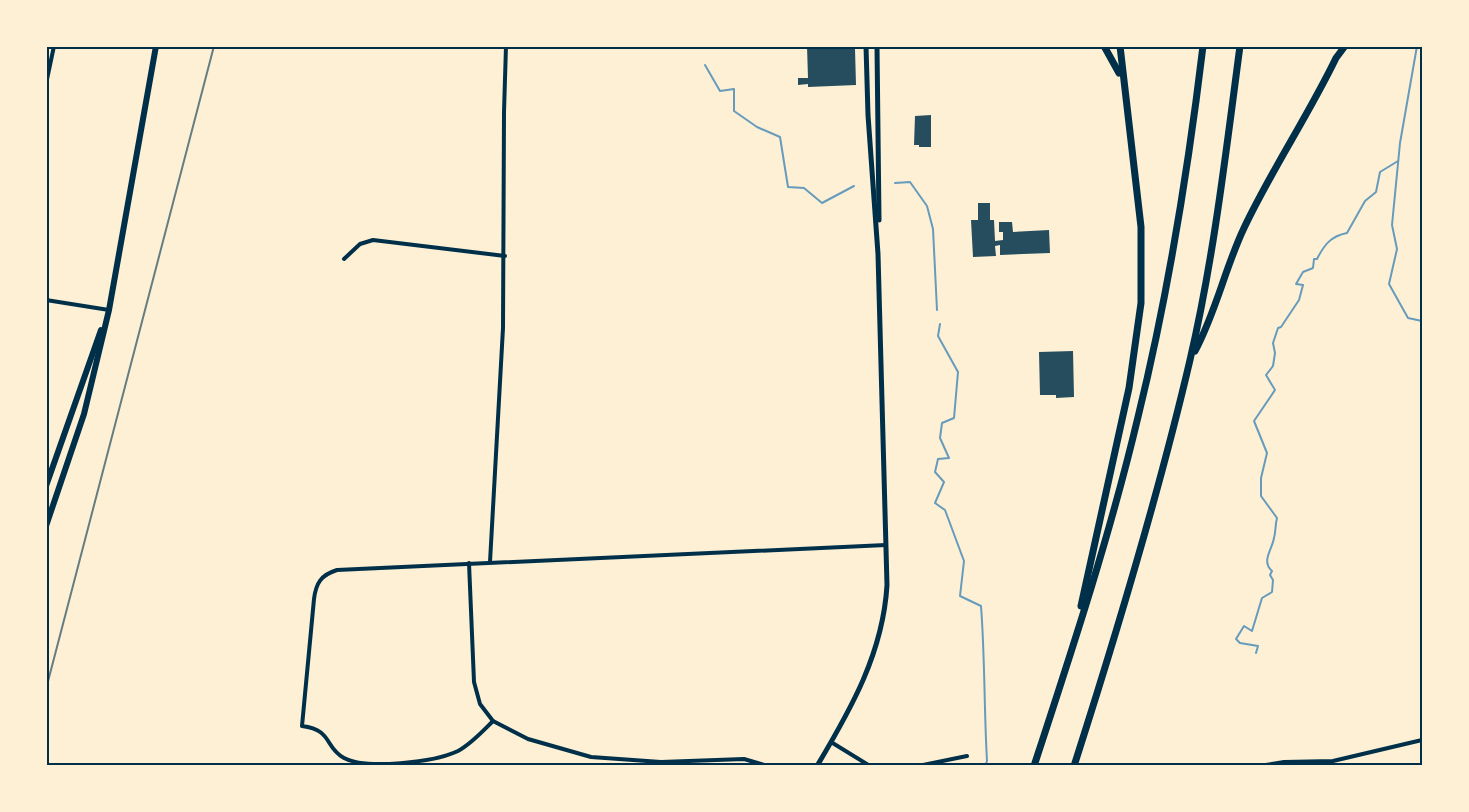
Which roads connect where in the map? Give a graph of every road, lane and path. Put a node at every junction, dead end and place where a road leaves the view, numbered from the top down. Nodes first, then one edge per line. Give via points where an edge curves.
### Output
1 (54, 46) edge
2 (156, 46) edge
3 (506, 46) edge
4 (866, 46) edge
5 (877, 46) edge
6 (1104, 46) edge
7 (1119, 46) edge
8 (1203, 46) edge
9 (1240, 46) edge
10 (1338, 46) edge
11 (1346, 46) edge
12 (1336, 58) junction
13 (1122, 82) junction
14 (46, 84) edge
15 (878, 254) junction
16 (505, 256) junction
17 (344, 259) dead end
18 (46, 300) edge
19 (109, 310) junction
20 (1191, 358) junction
21 (46, 486) edge
22 (46, 526) edge
23 (887, 545) junction
24 (490, 562) junction
25 (469, 563) junction
26 (1070, 654) junction
27 (493, 721) junction
28 (1422, 740) edge
29 (831, 742) junction
30 (967, 756) dead end
31 (768, 765) edge
32 (817, 765) edge
33 (870, 765) edge
34 (918, 765) edge
35 (1034, 765) edge
36 (1074, 765) edge
37 (1259, 765) edge

1 - 14 street
2 - 19 main road
3 - 16 street
4 - 15 main road
5 - 15 main road
6 - 13 highway
7 - 13 highway
8 - 26 highway via 1185,181 1156,337 1128,459
9 - 20 highway via 1220,198
10 - 12 highway
11 - 12 highway
12 - 20 highway via 1244,228 1208,326
13 - 26 highway via 1141,228 1140,320 1123,416
15 - 23 main road
16 - 17 street via 373,240 360,244
16 - 24 street
18 - 19 street
19 - 21 main road
19 - 22 main road via 84,414
20 - 36 highway via 1143,546
23 - 24 street
23 - 29 main road via 887,593 876,646 865,680
24 - 25 street
25 - 27 street via 474,682 480,704
25 - 27 street via 337,570 323,576 314,599 302,726 322,732 337,752 348,759 395,763 431,760 456,752
26 - 35 highway
27 - 31 street via 528,739 591,757 661,762 744,759
28 - 37 street via 1333,761
29 - 32 main road
29 - 33 street
30 - 34 street

